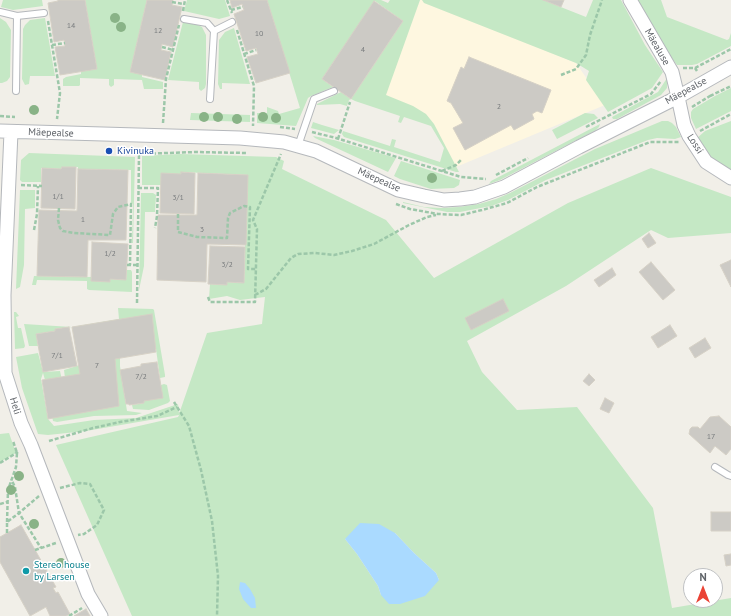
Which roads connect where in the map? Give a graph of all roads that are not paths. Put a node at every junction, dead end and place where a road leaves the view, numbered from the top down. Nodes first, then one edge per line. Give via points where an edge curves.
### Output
1 (630, 0) edge
2 (0, 12) edge
3 (45, 14) road end
4 (18, 16) junction
5 (182, 17) road end
6 (233, 22) road end
7 (214, 31) junction
8 (731, 67) edge
9 (16, 91) dead end
10 (334, 91) dead end
11 (678, 97) junction
12 (210, 98) dead end
13 (6, 132) edge
14 (298, 146) junction
15 (731, 178) edge
16 (715, 467) dead end
17 (731, 476) edge
18 (101, 616) edge

1 - 11 street, Mäealuse via 672,72
2 - 4 lane
3 - 4 lane
4 - 9 lane
5 - 7 lane via 207,23
6 - 7 lane
7 - 12 lane
8 - 11 street, Mäepealse
10 - 14 lane via 314,99
11 - 14 street, Mäepealse via 504,187 460,199 444,200 398,190 316,151
11 - 15 street, Lossi via 684,125 706,162
13 - 14 street, Mäepealse via 240,138 284,142
13 - 18 street, Heli via 5,373 21,423 88,594
16 - 17 lane

